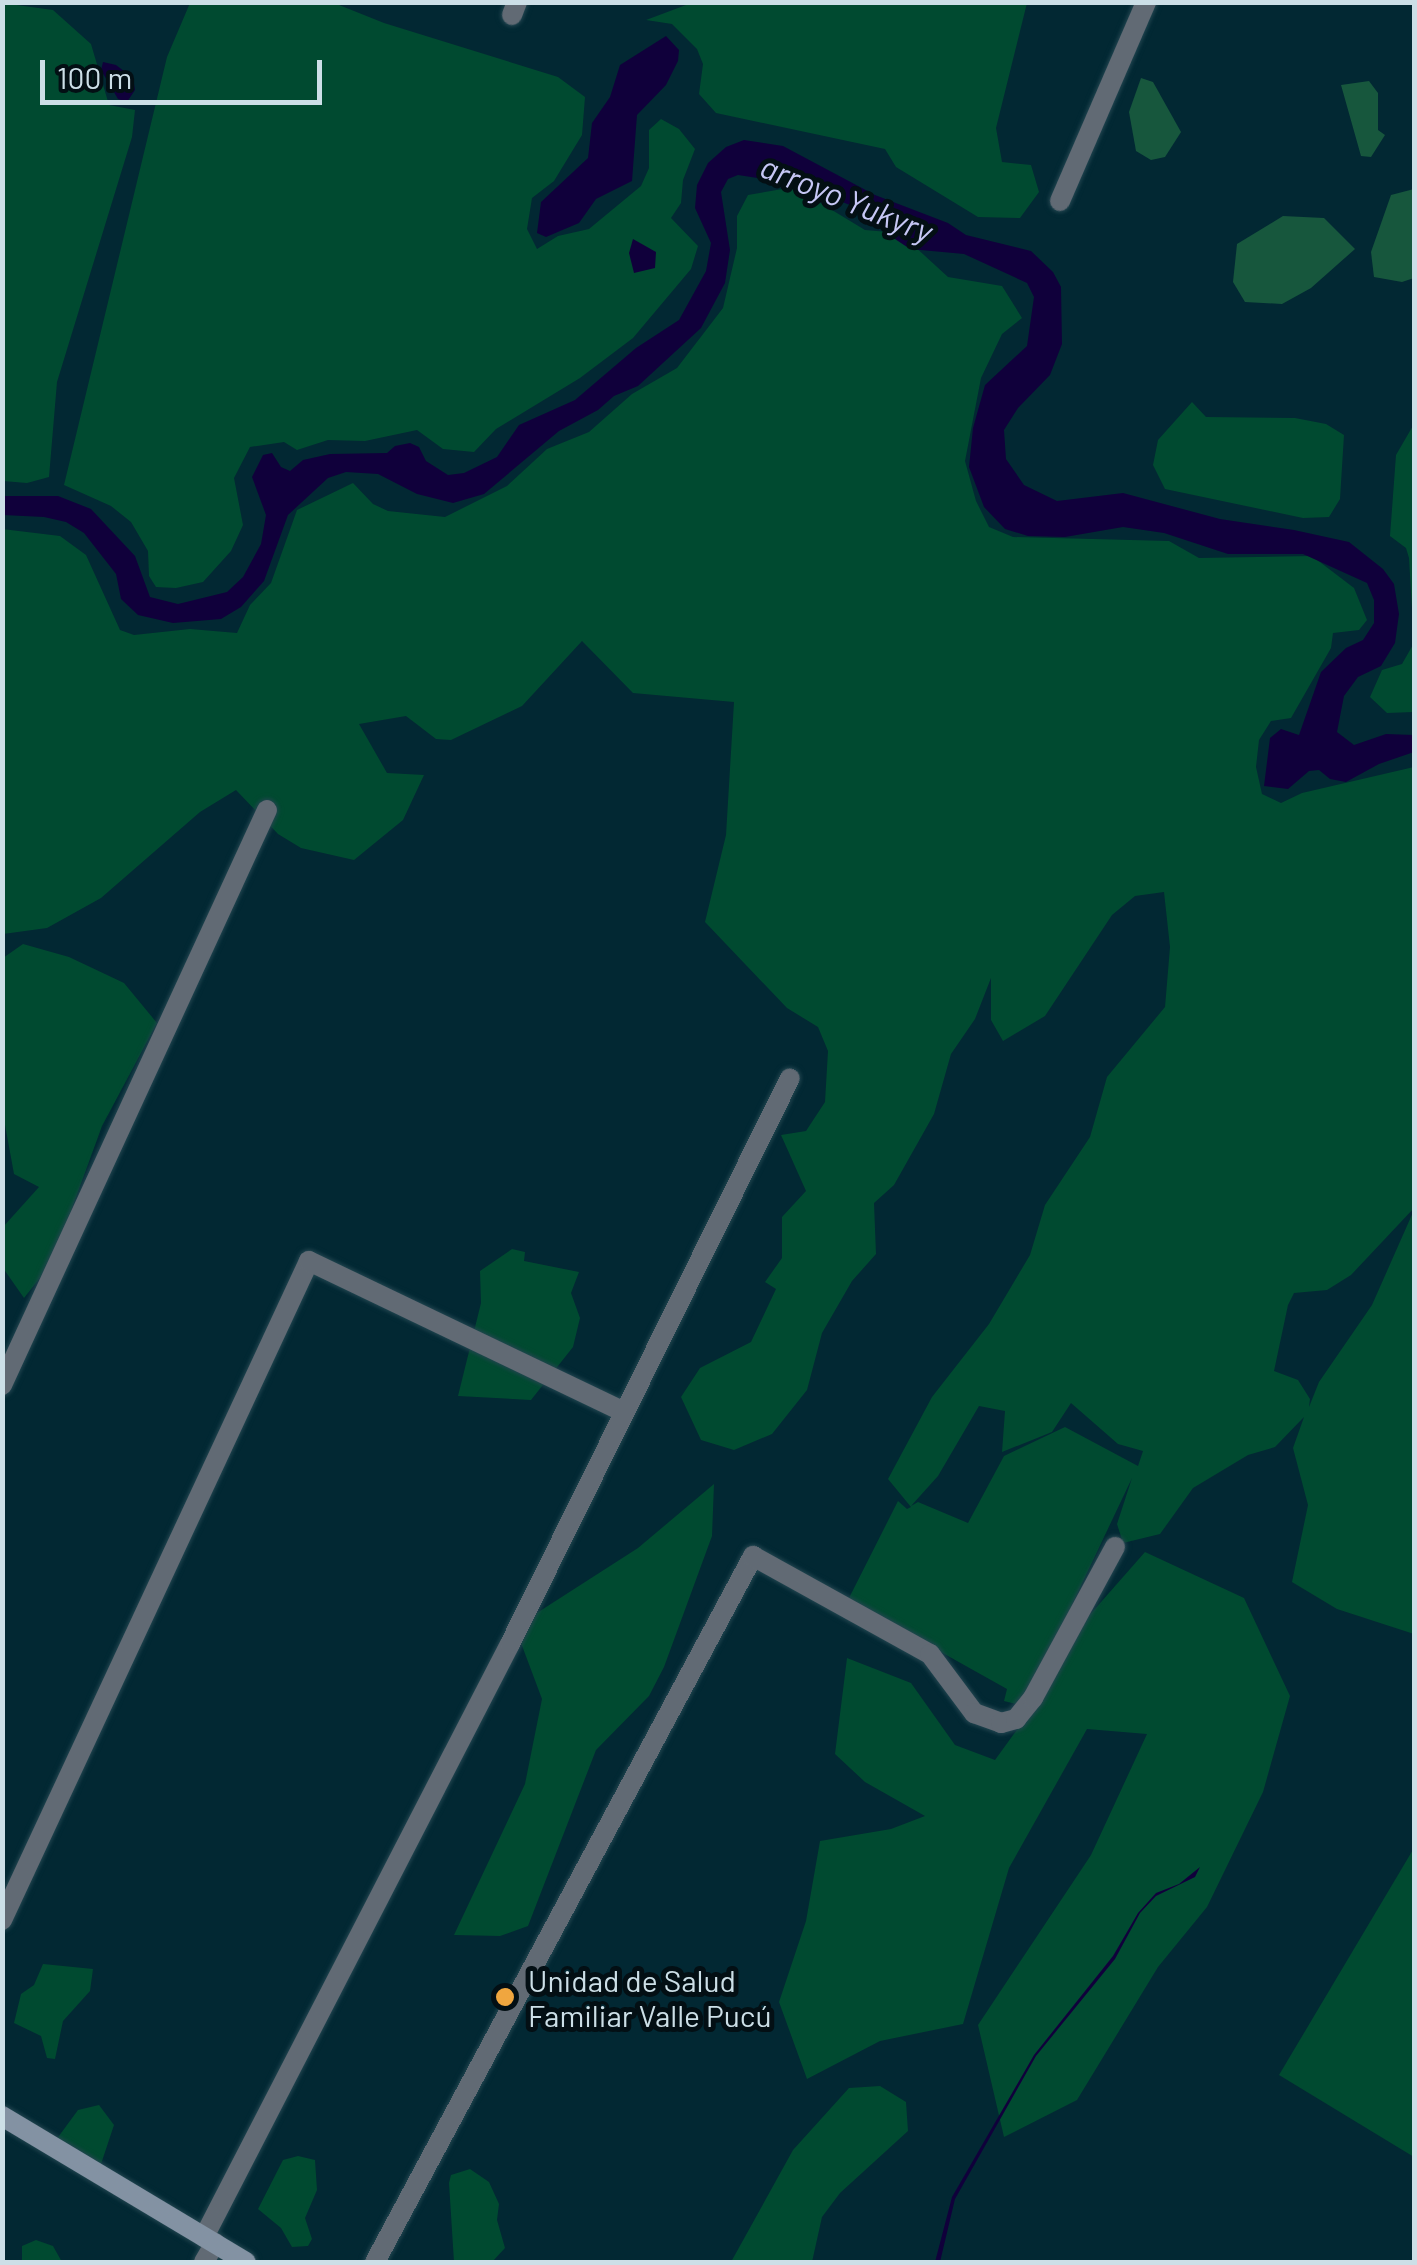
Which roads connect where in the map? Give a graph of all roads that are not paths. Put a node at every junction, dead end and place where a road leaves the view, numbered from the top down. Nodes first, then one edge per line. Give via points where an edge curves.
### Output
1 (1146, 2) edge
2 (1060, 201) dead end
3 (267, 810) dead end
4 (790, 1078) dead end
5 (2, 1385) edge
6 (624, 1412) junction
7 (1115, 1546) dead end
8 (2, 1920) edge
9 (2, 2116) edge
10 (210, 2240) junction
11 (204, 2262) edge
12 (246, 2262) edge
13 (375, 2262) edge

1 - 2 street
3 - 5 street
4 - 6 street
6 - 8 street via 309,1261
6 - 10 street
7 - 13 street via 1034,1698 1016,1719 1001,1723 974,1713 930,1654 753,1556
9 - 10 main road
10 - 11 street
10 - 12 main road

